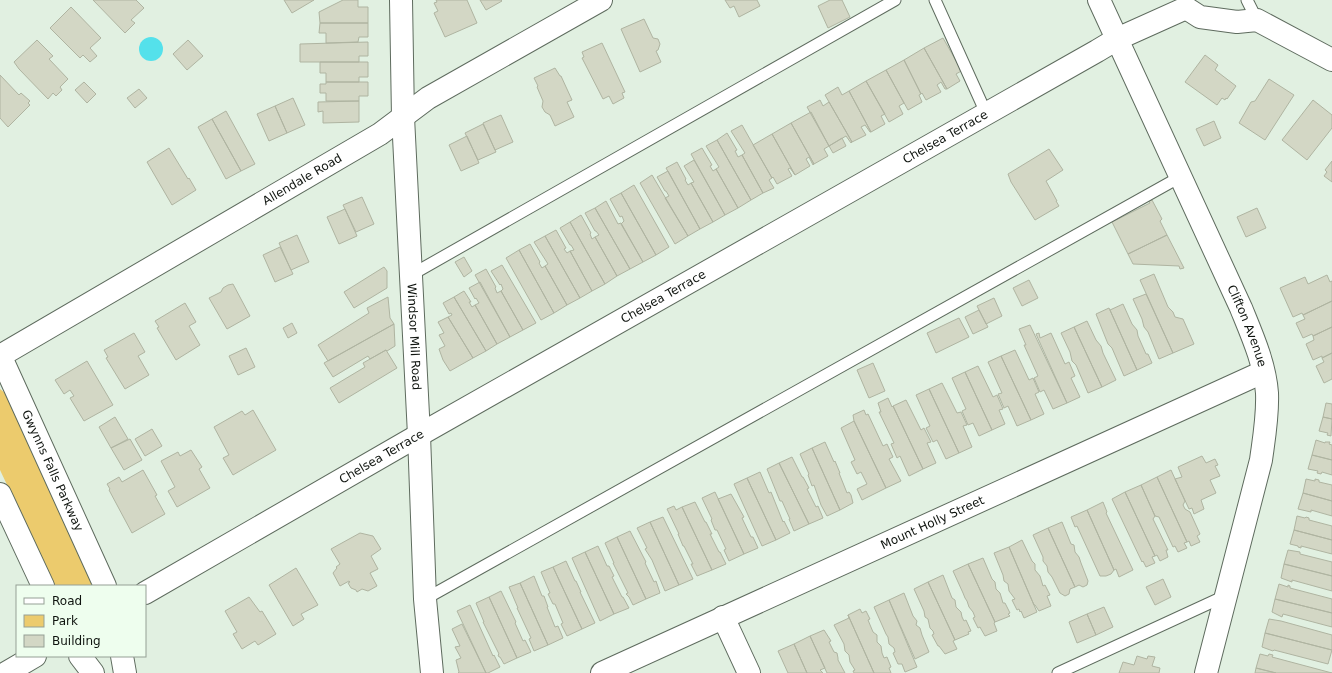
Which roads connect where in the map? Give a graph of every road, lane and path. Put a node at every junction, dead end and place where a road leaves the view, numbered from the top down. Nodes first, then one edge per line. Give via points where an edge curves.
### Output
1 (401, 0) edge
2 (601, 0) edge
3 (896, 0) edge
4 (935, 0) edge
5 (1099, 0) edge
6 (1247, 0) edge
7 (1187, 4) edge
8 (1257, 20) junction
9 (1117, 39) junction
10 (1332, 60) edge
11 (986, 113) junction
12 (403, 117) junction
13 (1180, 177) junction
14 (411, 275) junction
15 (0, 355) edge
16 (1263, 372) junction
17 (419, 435) junction
18 (2, 504) edge
19 (42, 585) edge
20 (105, 585) edge
21 (146, 592) edge
22 (1226, 596) junction
23 (425, 599) junction
24 (723, 617) junction
25 (33, 657) edge
26 (81, 657) edge
27 (122, 657) edge
28 (6, 673) edge
29 (93, 673) edge
30 (125, 673) edge
31 (432, 673) edge
32 (602, 673) edge
33 (749, 673) edge
34 (1058, 673) edge
35 (1206, 673) edge

1 - 12 street, Windsor Mill Road
2 - 12 street, Allendale Road via 428,98
3 - 14 lane
4 - 11 lane
5 - 9 street, Clifton Avenue
6 - 8 lane
7 - 8 street via 1200,16 1237,22
7 - 9 street, Chelsea Terrace
8 - 10 street
9 - 11 street, Chelsea Terrace
9 - 13 street, Clifton Avenue
11 - 17 street, Chelsea Terrace
12 - 14 street, Windsor Mill Road
12 - 15 street, Allendale Road via 380,134
13 - 16 street, Clifton Avenue via 1241,308
13 - 23 lane
14 - 17 street, Windsor Mill Road
15 - 20 street, Gwynns Falls Parkway
16 - 22 street, Clifton Avenue via 1267,393 1265,434
16 - 24 street, Mount Holly Street
17 - 21 street, Chelsea Terrace
17 - 23 street, Windsor Mill Road
18 - 19 street
22 - 34 lane
22 - 35 street, Clifton Avenue
23 - 31 street, Windsor Mill Road
24 - 32 street, Mount Holly Street
24 - 33 street
25 - 28 street
26 - 29 street
27 - 30 street

